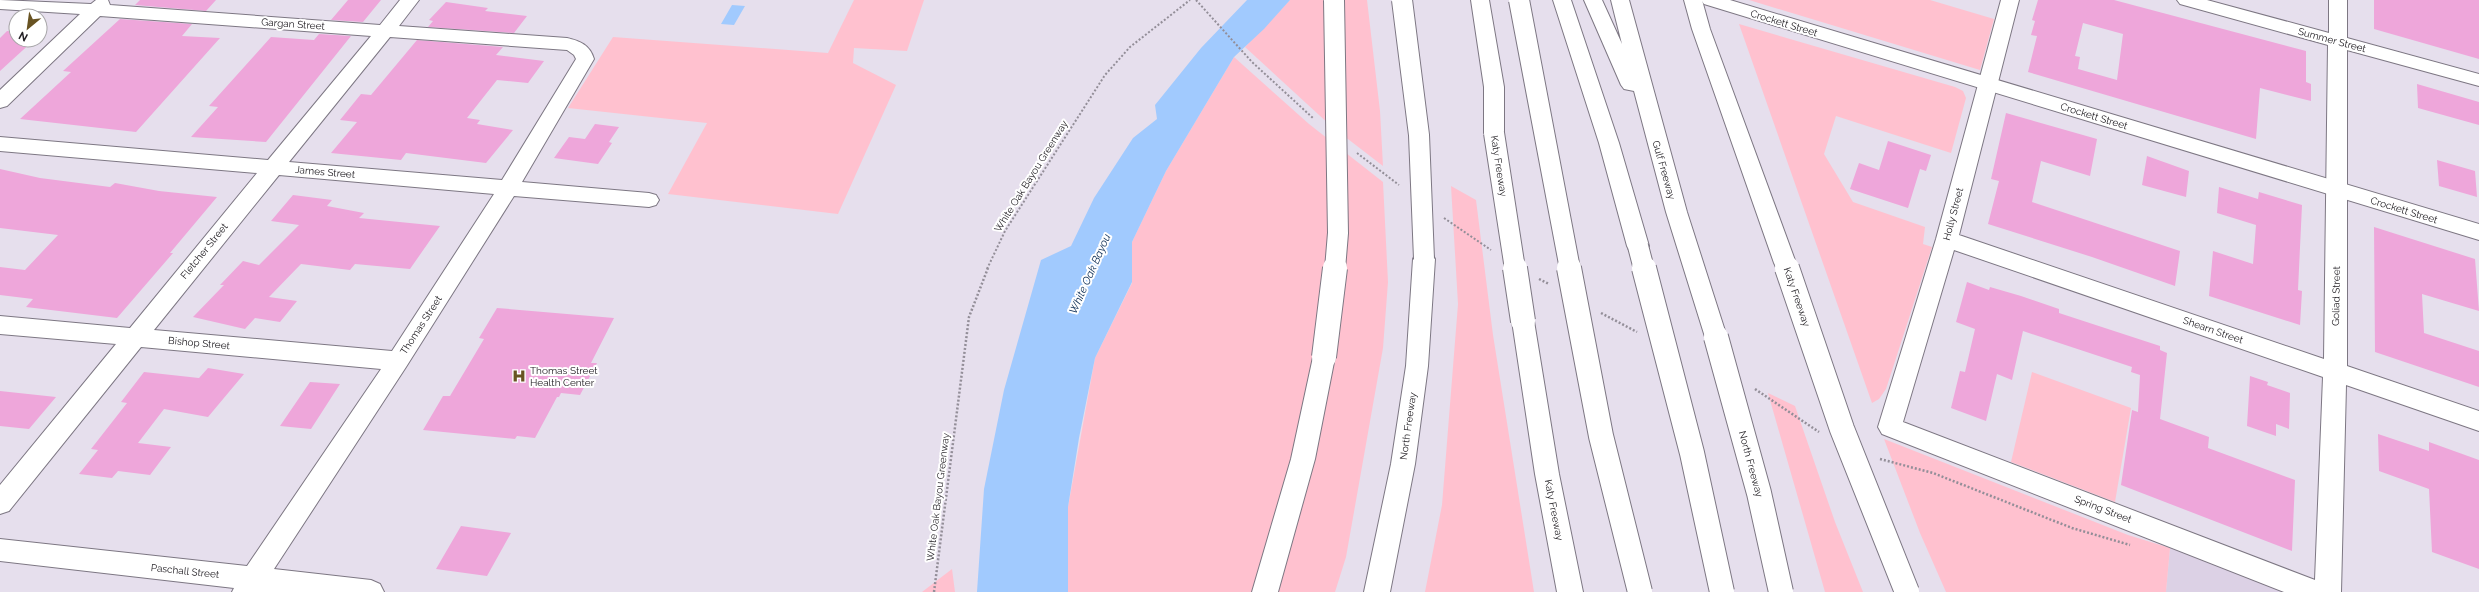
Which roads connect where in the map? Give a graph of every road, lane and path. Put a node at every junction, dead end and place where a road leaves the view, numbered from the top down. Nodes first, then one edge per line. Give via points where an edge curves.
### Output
1 (410, 0) edge
2 (1190, 0) edge
3 (1196, 0) edge
4 (1334, 0) edge
5 (1402, 0) edge
6 (1480, 0) edge
7 (1519, 0) edge
8 (1562, 0) edge
9 (1594, 0) edge
10 (1620, 0) edge
11 (1689, 0) edge
12 (1693, 0) edge
13 (1710, 0) edge
14 (2010, 0) edge
15 (2186, 0) edge
16 (2338, 0) edge
17 (0, 2) edge
18 (100, 5) edge
19 (1701, 29) junction
20 (386, 30) junction
21 (2337, 41) junction
22 (584, 52) joint
23 (2479, 80) edge
24 (1987, 84) junction
25 (0, 101) edge
26 (1320, 124) dead end
27 (1656, 141) junction
28 (0, 144) edge
29 (1351, 148) dead end
30 (273, 167) junction
31 (1401, 187) dead end
32 (508, 188) junction
33 (2338, 190) junction
34 (649, 200) dead end
35 (1440, 215) dead end
36 (2479, 232) edge
37 (1947, 239) junction
38 (1498, 255) dead end
39 (1536, 277) dead end
40 (1555, 288) dead end
41 (1596, 310) dead end
42 (0, 325) edge
43 (1643, 334) dead end
44 (134, 337) junction
45 (1716, 337) joint
46 (398, 361) junction
47 (2335, 372) junction
48 (1752, 388) dead end
49 (2479, 421) edge
50 (1890, 427) joint
51 (1821, 432) dead end
52 (1875, 458) dead end
53 (0, 503) edge
54 (2134, 546) dead end
55 (0, 550) edge
56 (249, 586) edge
57 (371, 592) edge
58 (934, 592) edge
59 (1265, 592) edge
60 (1378, 592) edge
61 (1570, 592) edge
62 (1640, 592) edge
63 (1722, 592) edge
64 (1781, 592) edge
65 (1907, 592) edge
66 (2315, 592) edge
67 (2328, 592) edge

1 - 20 main road, Fletcher Street
2 - 58 path, White Oak Bayou Greenway via 1130,48 1105,75 1005,231 979,287 967,332
3 - 26 path via 1272,82
4 - 59 main road, bridge via 1338,233 1333,294 1324,357 1303,459
5 - 60 main road, North Freeway, bridge via 1419,135 1424,259 1417,366 1404,456
6 - 61 main road, Katy Freeway, bridge via 1494,87 1494,133 1547,474
7 - 62 main road, bridge via 1601,436
8 - 63 main road, bridge via 1609,143 1638,246 1692,453
9 - 27 main road
10 - 27 main road, Gulf Freeway
11 - 19 main road
12 - 19 main road, Katy Freeway
13 - 24 main road, Crockett Street
14 - 24 main road, Holly Street
15 - 21 main road, Summer Street
16 - 21 main road, Goliad Street
17 - 18 main road, Gargan Street
18 - 20 main road, Gargan Street
18 - 25 main road
19 - 65 main road, Katy Freeway, bridge via 1842,429
20 - 22 main road, Gargan Street via 567,44 576,46
20 - 30 main road, Fletcher Street
21 - 23 main road, Summer Street
21 - 33 main road, Goliad Street
22 - 32 main road, Thomas Street via 585,59
24 - 33 main road, Crockett Street
24 - 37 main road, Holly Street
27 - 45 main road, Gulf Freeway via 1689,260
28 - 30 main road, James Street
29 - 31 path
30 - 32 main road, James Street
30 - 44 main road, Fletcher Street
32 - 34 main road, James Street
32 - 46 main road, Thomas Street
33 - 36 main road, Crockett Street
33 - 47 main road, Goliad Street
35 - 38 path
37 - 47 main road, Shearn Street
37 - 50 main road, Holly Street
39 - 40 path
41 - 43 path
42 - 44 main road, Bishop Street
44 - 46 main road, Bishop Street
44 - 53 main road, Fletcher Street
45 - 64 main road, North Freeway, bridge via 1759,493
46 - 56 main road, Thomas Street
47 - 49 main road, Shearn Street
47 - 67 main road, Goliad Street
48 - 51 path via 1775,400 1807,426
50 - 66 main road, Spring Street
52 - 54 path via 1933,473 2072,528
55 - 56 main road, Paschall Street
56 - 57 main road, Paschall Street

